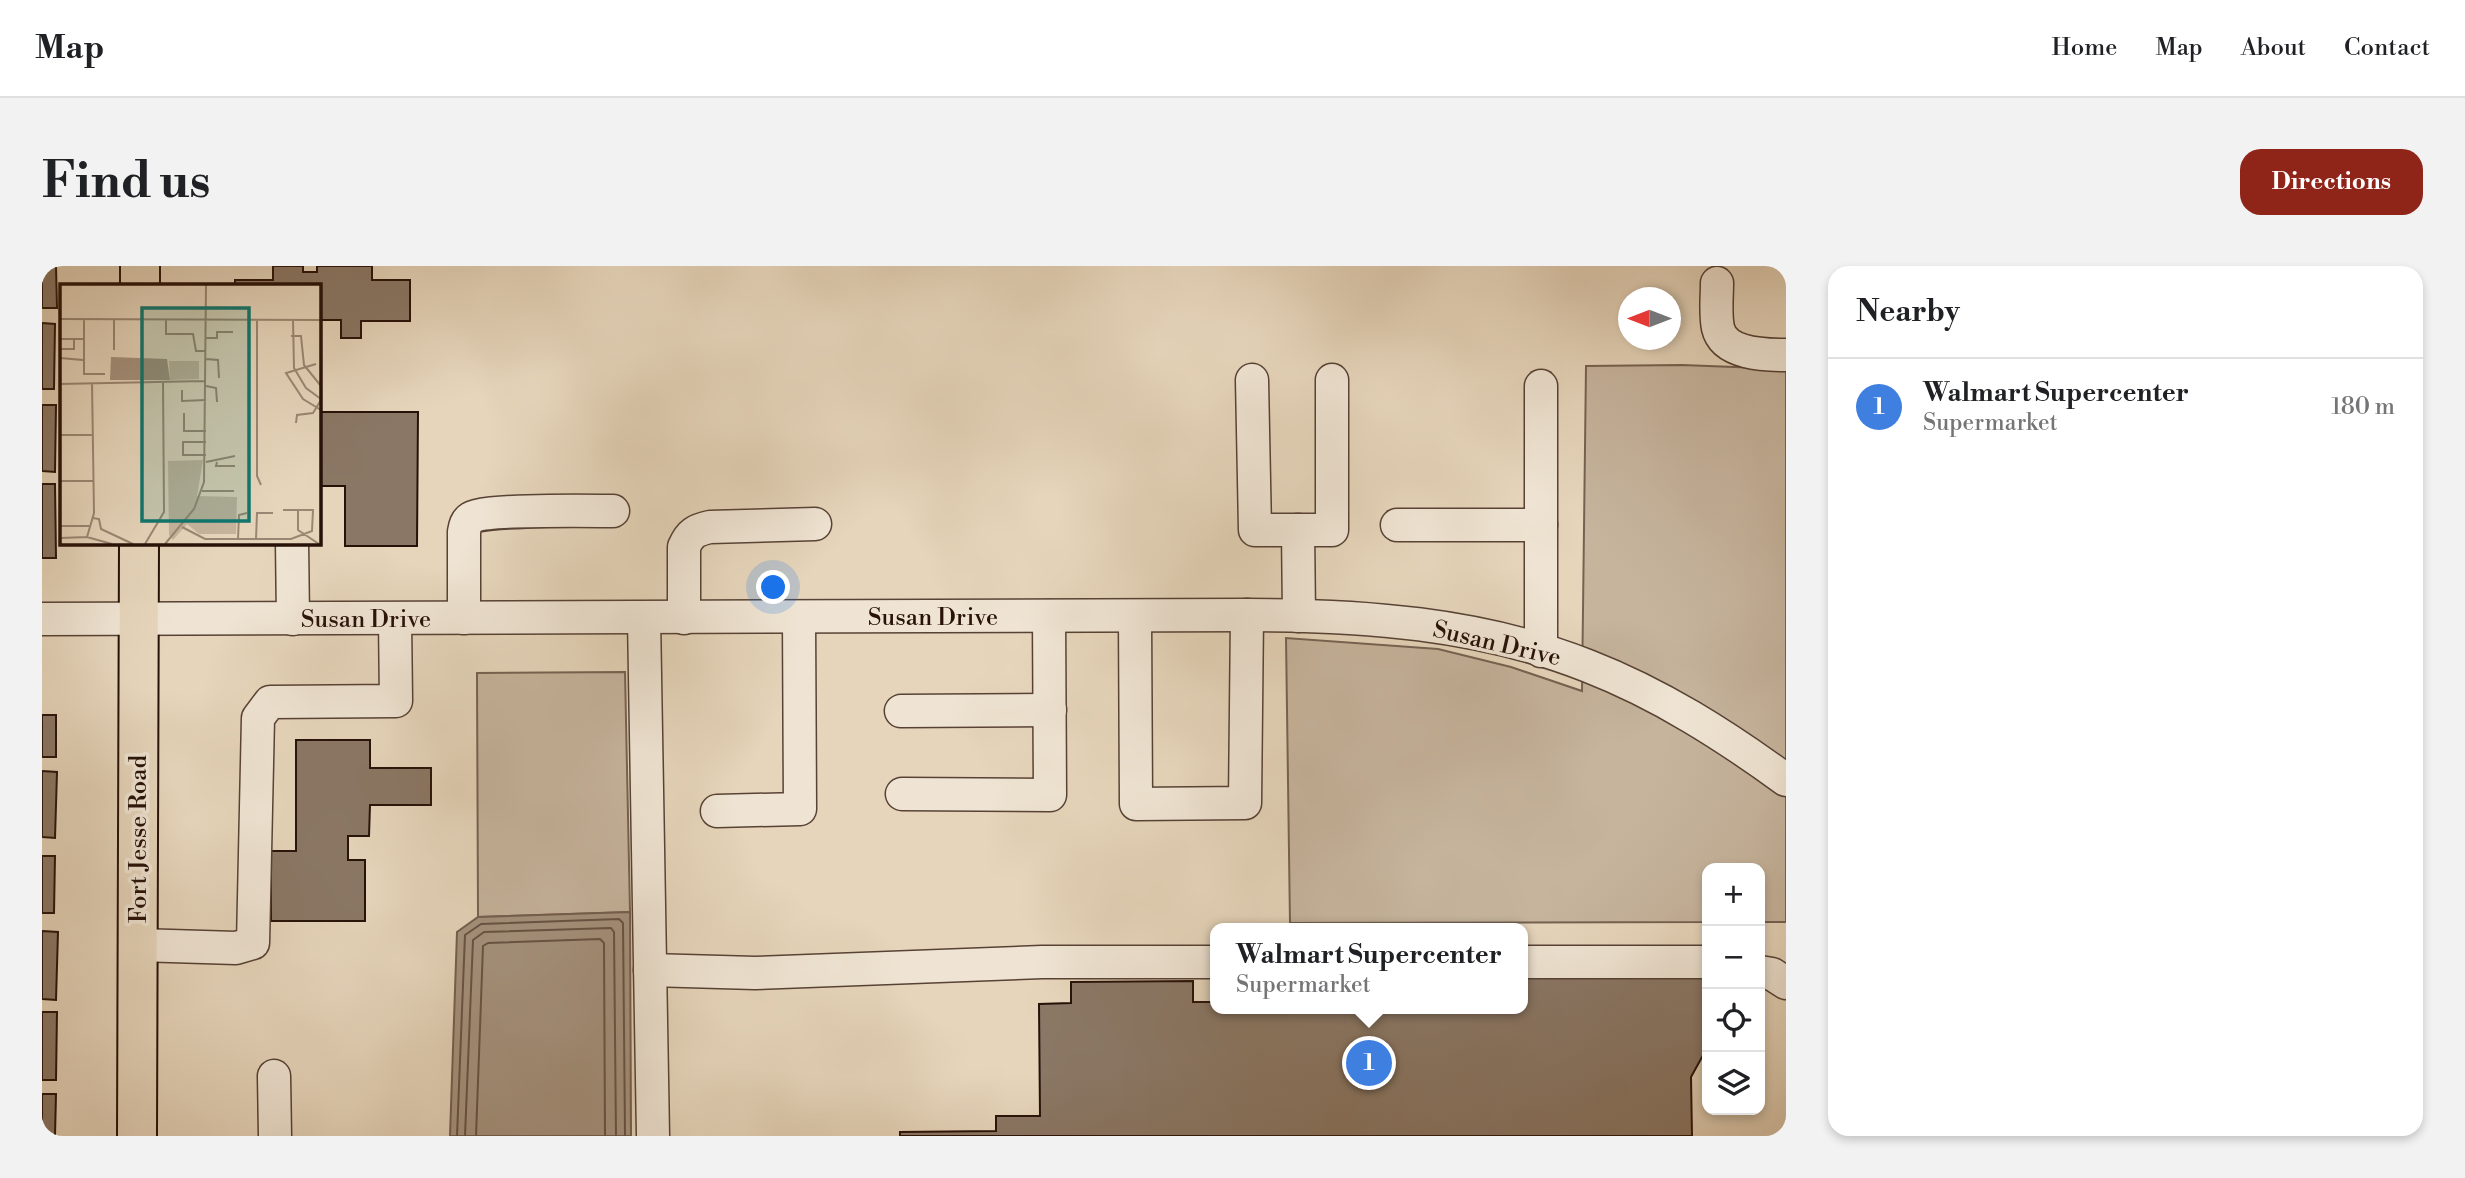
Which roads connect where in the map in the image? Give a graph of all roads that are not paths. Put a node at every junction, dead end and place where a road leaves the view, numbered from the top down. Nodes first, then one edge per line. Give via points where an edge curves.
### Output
1 (140, 266) edge
2 (1717, 283) dead end
3 (140, 284) edge
4 (1786, 355) edge
5 (1252, 380) dead end
6 (1332, 380) dead end
7 (1541, 386) dead end
8 (612, 511) dead end
9 (815, 524) dead end
10 (1397, 525) dead end
11 (1541, 525) junction
12 (1297, 530) junction
13 (139, 544) edge
14 (292, 544) edge
15 (1247, 615) junction
16 (1049, 616) junction
17 (1135, 616) junction
18 (1299, 616) junction
19 (799, 617) junction
20 (464, 618) junction
21 (644, 618) junction
22 (684, 618) junction
23 (293, 619) junction
24 (395, 619) junction
25 (42, 620) edge
26 (139, 620) junction
27 (1541, 650) junction
28 (1049, 710) junction
29 (901, 711) dead end
30 (1786, 780) edge
31 (902, 794) dead end
32 (717, 811) dead end
33 (138, 946) junction
34 (1210, 962) edge
35 (1528, 962) edge
36 (1702, 962) edge
37 (650, 970) junction
38 (1765, 973) edge
39 (1786, 983) edge
40 (274, 1076) dead end
41 (137, 1136) edge
42 (275, 1136) edge
43 (653, 1136) edge

1 - 3 main road
2 - 4 street via 1718,330 1730,345 1762,355
5 - 12 street via 1255,530
6 - 12 street via 1332,530
7 - 11 street
8 - 20 street via 473,516 464,532
9 - 22 street via 697,530 684,547
10 - 11 street
11 - 27 street
12 - 18 street
13 - 26 main road, Fort Jesse Road
14 - 23 street
15 - 17 street, Susan Drive
15 - 17 street via 1245,803 1136,804
15 - 18 street, Susan Drive
16 - 17 street, Susan Drive
16 - 19 street, Susan Drive
16 - 28 street
18 - 27 street, Susan Drive via 1465,631
19 - 22 street, Susan Drive
19 - 32 street via 800,809
20 - 21 street, Susan Drive
20 - 24 street, Susan Drive
21 - 22 street, Susan Drive
21 - 37 street
23 - 24 street, Susan Drive
23 - 26 street, Susan Drive
24 - 33 street via 396,701 270,702 258,718 254,943 236,948
25 - 26 street, Susan Drive
26 - 33 main road, Fort Jesse Road
27 - 30 street, Susan Drive via 1633,685 1688,714
28 - 29 street
28 - 31 street via 1050,795
33 - 41 main road, Fort Jesse Road
34 - 37 street
35 - 36 street
37 - 43 street
38 - 39 street
40 - 42 street

